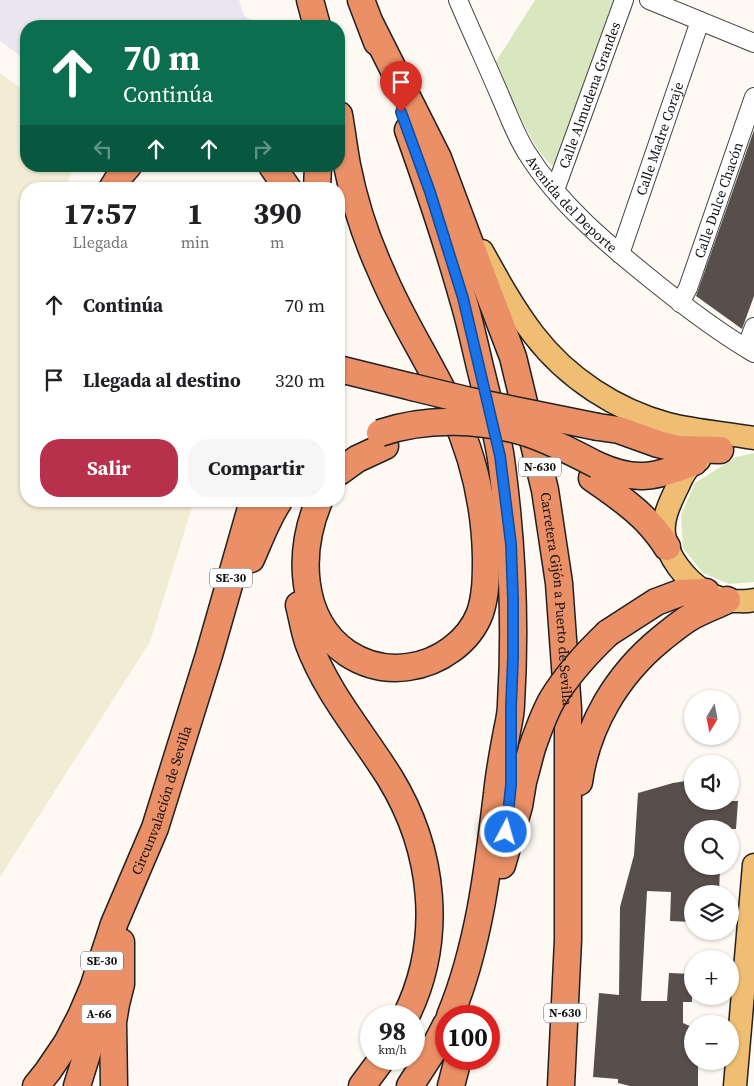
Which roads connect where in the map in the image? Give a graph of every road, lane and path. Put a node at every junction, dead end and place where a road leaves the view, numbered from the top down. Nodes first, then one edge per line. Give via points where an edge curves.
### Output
1 (309, 0) edge
2 (361, 0) edge
3 (458, 0) edge
4 (624, 0) edge
5 (649, 0) edge
6 (311, 20) edge
7 (315, 20) edge
8 (700, 21) junction
9 (371, 26) junction
10 (754, 43) edge
11 (754, 97) edge
12 (345, 152) edge
13 (438, 158) junction
14 (555, 190) junction
15 (620, 254) junction
16 (680, 303) junction
17 (754, 327) edge
18 (750, 351) edge
19 (345, 370) edge
20 (754, 438) edge
21 (345, 449) edge
22 (720, 450) junction
23 (694, 462) junction
24 (345, 468) edge
25 (594, 471) junction
26 (251, 507) edge
27 (275, 507) edge
28 (307, 507) edge
29 (317, 507) edge
30 (667, 547) junction
31 (738, 600) edge
32 (209, 655) junction
33 (511, 707) junction
34 (155, 828) junction
35 (502, 864) junction
36 (754, 865) edge
37 (568, 940) junction
38 (121, 942) junction
39 (410, 1005) edge
40 (454, 1005) edge
41 (472, 1005) edge
42 (435, 1046) edge
43 (374, 1070) edge
44 (455, 1070) edge
45 (36, 1086) edge
46 (77, 1086) edge
47 (114, 1086) edge
48 (362, 1086) edge
49 (410, 1086) edge
50 (451, 1086) edge
51 (561, 1086) edge
52 (735, 1086) edge

1 - 6 highway
1 - 7 highway
2 - 9 highway
3 - 14 street, Avenida del Deporte via 526,152
4 - 14 street, Calle Almudena Grandes
5 - 8 street
8 - 10 street
8 - 15 street, Calle Madre Coraje
9 - 13 highway, Carretera Gijón a Puerto de Sevilla / N-630
9 - 33 highway via 430,192 463,298 500,456 511,544
11 - 16 street, Calle Dulce Chacón
12 - 29 highway via 372,249 391,294 453,413 479,493 485,535 485,588 477,618 457,645 423,664 397,668 369,664 355,658 331,639 314,612 307,582 306,548
13 - 20 main road via 503,289 534,335 567,370 601,395 646,416 685,428
13 - 37 highway, Carretera Gijón a Puerto de Sevilla / N-630 via 513,357 545,490 559,583 568,709
14 - 15 street, Avenida del Deporte
15 - 16 street, Avenida del Deporte
16 - 18 street, Avenida del Deporte
17 - 18 street
19 - 22 highway, bridge via 470,401 619,430 678,449
20 - 22 main road
21 - 25 highway, bridge via 402,426 460,422 485,424 528,433 564,448
22 - 23 main road
23 - 25 highway via 652,475
23 - 30 main road via 672,498 664,532
24 - 25 highway via 397,442 425,436 467,435 524,446 574,468
25 - 30 highway via 654,528
26 - 32 highway, Circunvalación de Sevilla / SE-30
27 - 32 highway via 251,559 231,623
28 - 39 highway via 296,537 295,558 298,599 308,642 326,681 390,778 408,813 426,873 430,912 426,955
30 - 31 main road via 688,579
31 - 35 highway, bridge via 680,593 656,602 608,633 579,662 553,699 532,748
31 - 37 highway via 689,618 652,646 624,675 600,712 580,773
32 - 34 highway, Circunvalación de Sevilla / SE-30
33 - 35 highway via 511,785
33 - 40 highway via 481,906
34 - 38 highway, A-66
34 - 45 highway, Circunvalación de Sevilla / SE-30 via 114,924 81,1016 67,1043
35 - 41 highway
36 - 52 main road
37 - 51 highway, Carretera Gijón a Puerto de Sevilla / N-630
38 - 46 highway, A-66
38 - 47 highway via 120,984 113,1022
42 - 49 highway
43 - 48 highway
44 - 50 highway

